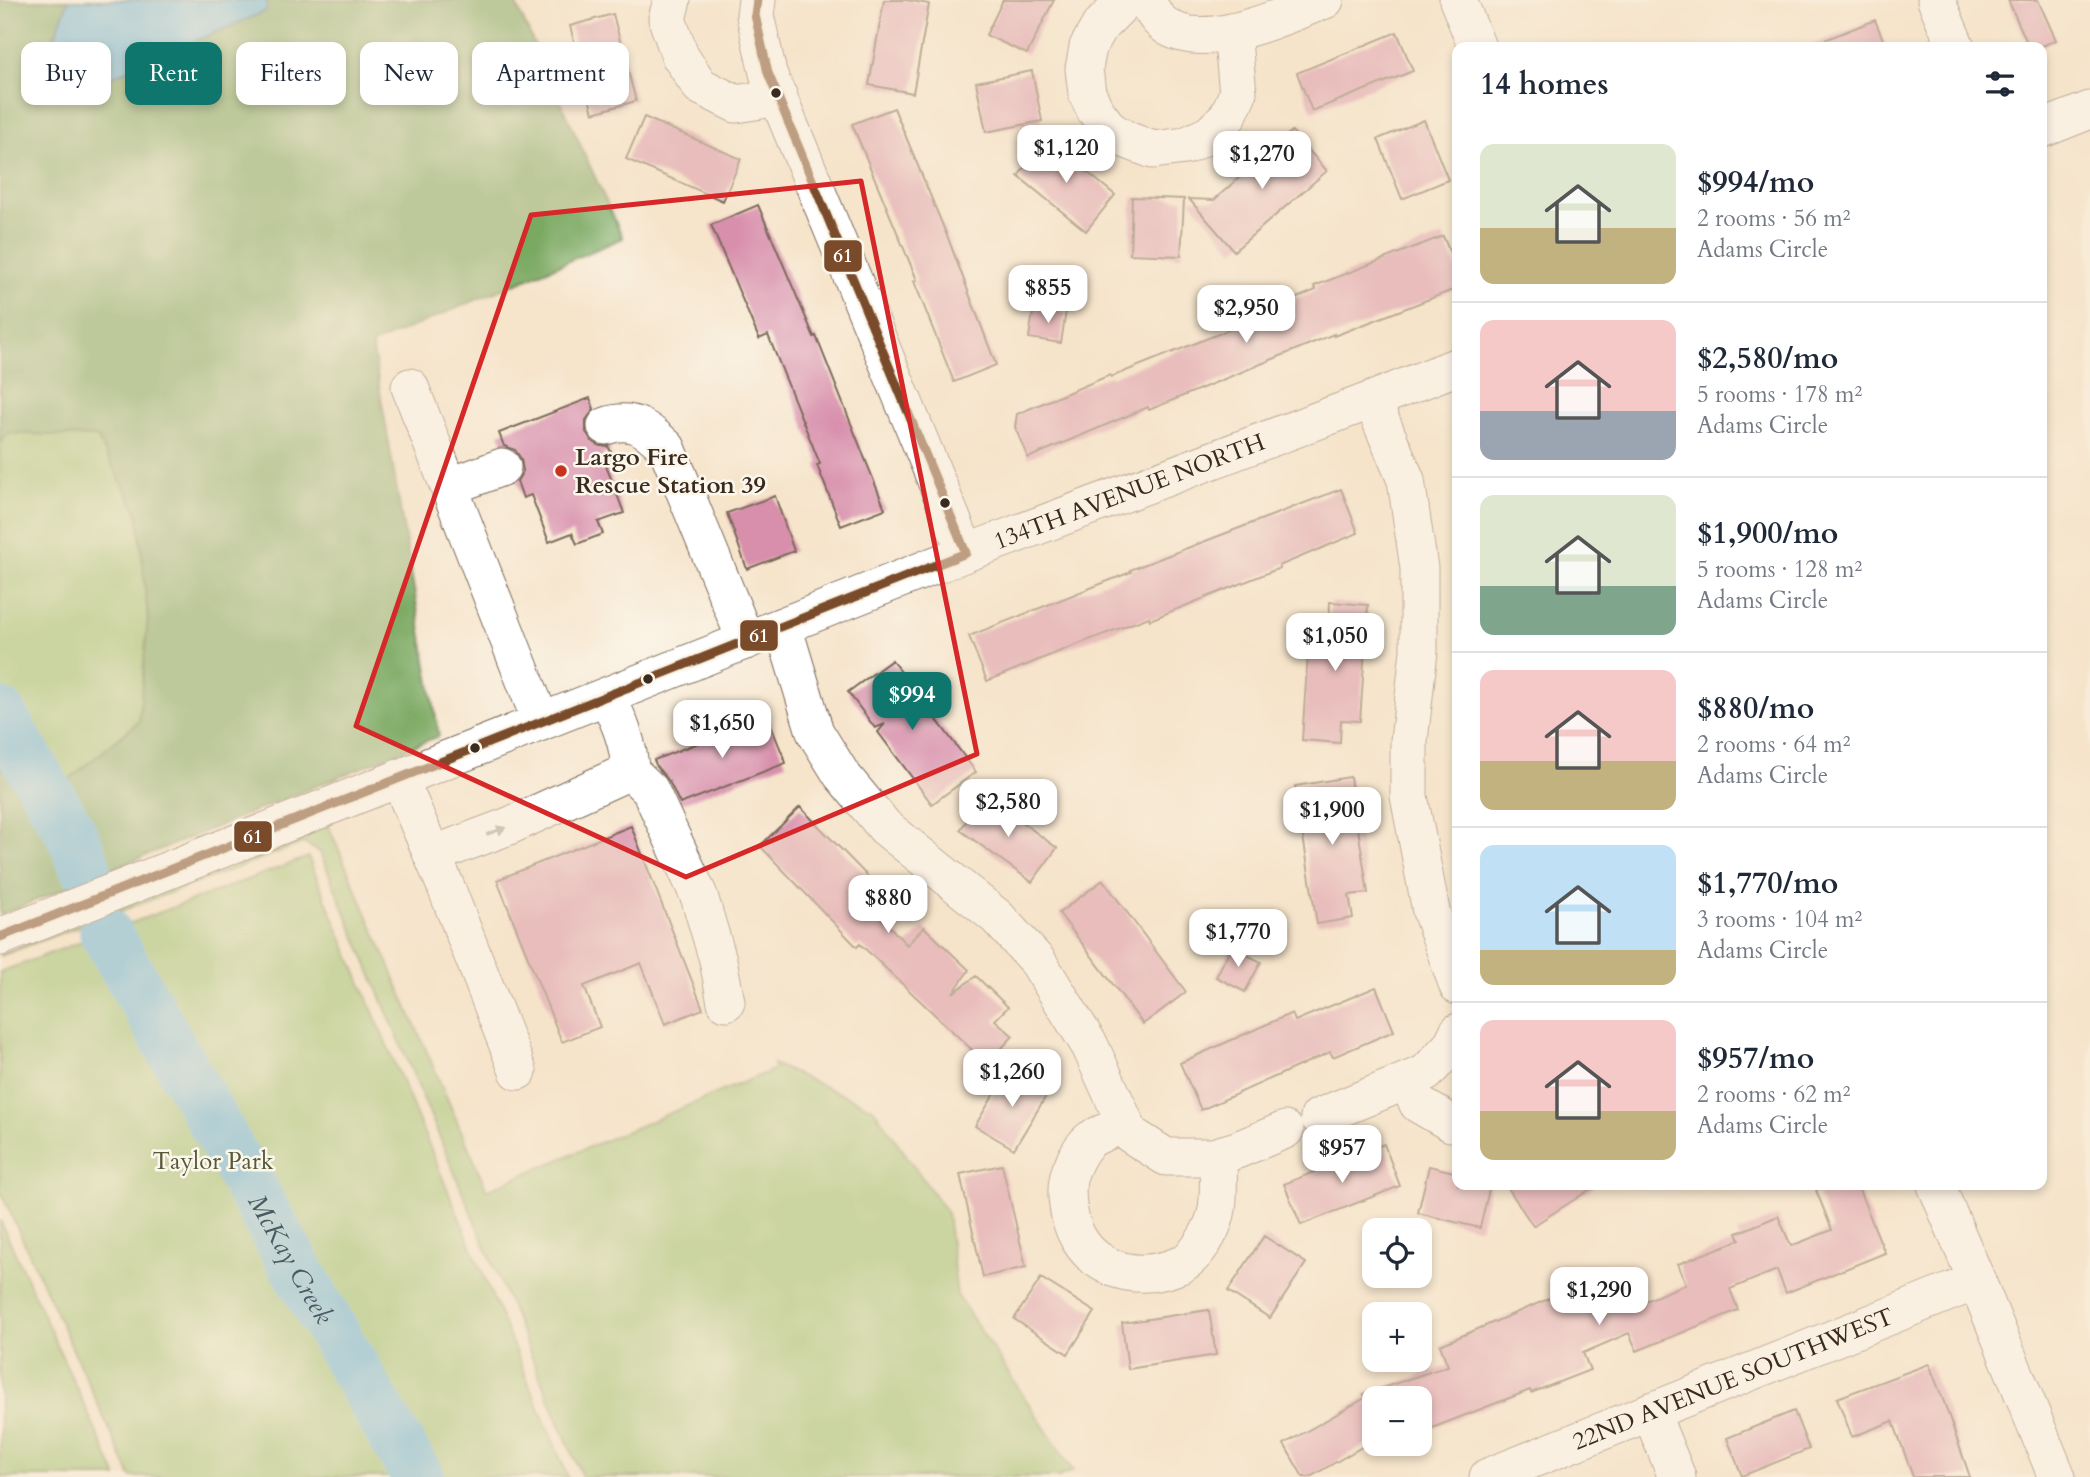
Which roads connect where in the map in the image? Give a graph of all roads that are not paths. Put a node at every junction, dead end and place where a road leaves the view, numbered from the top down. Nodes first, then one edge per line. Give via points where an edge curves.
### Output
1 (672, 0) edge
2 (757, 0) edge
3 (1126, 0) edge
4 (1146, 0) edge
5 (1325, 0) edge
6 (1458, 0) edge
7 (1936, 0) edge
8 (1232, 32) junction
9 (1475, 42) edge
10 (1954, 42) edge
11 (779, 97) junction
12 (2090, 110) edge
13 (2047, 127) edge
14 (1452, 368) edge
15 (410, 387) dead end
16 (1372, 400) junction
17 (606, 426) dead end
18 (502, 467) dead end
19 (449, 487) junction
20 (966, 553) junction
21 (783, 626) junction
22 (746, 641) junction
23 (607, 696) junction
24 (541, 722) junction
25 (630, 771) junction
26 (399, 778) junction
27 (432, 855) junction
28 (0, 937) edge
29 (1452, 966) edge
30 (726, 1002) dead end
31 (1452, 1044) edge
32 (518, 1071) dead end
33 (1407, 1081) junction
34 (1319, 1117) dead end
35 (1452, 1123) edge
36 (1125, 1124) junction
37 (1285, 1130) dead end
38 (1218, 1156) junction
39 (1938, 1190) edge
40 (1977, 1282) junction
41 (1650, 1411) junction
42 (1488, 1477) edge
43 (1677, 1477) edge
44 (2057, 1477) edge

1 - 11 street via 667,19 680,56 700,86 736,104
2 - 11 street via 755,15 768,73
3 - 8 street via 1100,26 1088,47 1084,69 1087,93 1110,130 1153,150 1185,146 1210,134 1228,116 1238,93
4 - 8 street via 1161,22 1188,36
5 - 8 street
6 - 9 street
7 - 10 street
11 - 20 street
12 - 13 street
14 - 16 street, 134TH AVENUE NORTH
15 - 19 street
16 - 20 street, 134TH AVENUE NORTH
16 - 29 street via 1406,480 1419,568 1419,651 1409,741 1409,796 1431,911
17 - 22 street via 632,422 649,430 667,448
18 - 19 street
19 - 24 street
20 - 21 street, 134TH AVENUE NORTH
21 - 22 street, 134TH AVENUE NORTH
21 - 36 street via 816,732 841,774 885,827 998,917 1038,962 1090,1046
22 - 23 street, 134TH AVENUE NORTH
23 - 24 street, 134TH AVENUE NORTH
23 - 25 street via 622,726
24 - 26 street, 134TH AVENUE NORTH
27 -> 25 street
25 - 30 street via 650,790 699,896
26 - 27 street
26 - 28 street, 134TH AVENUE NORTH
27 - 32 street
31 - 33 street via 1426,1073
33 - 34 street
33 - 35 street via 1418,1104
36 - 38 street via 1130,1134 1166,1157
36 - 38 street via 1089,1140 1070,1168 1066,1193 1081,1245 1096,1259 1123,1272 1157,1271 1182,1264 1204,1243 1217,1213
37 - 38 street
39 - 40 street
40 - 41 street, 22ND AVENUE SOUTHWEST
40 - 44 street
41 - 42 street, 22ND AVENUE SOUTHWEST
41 - 43 street

